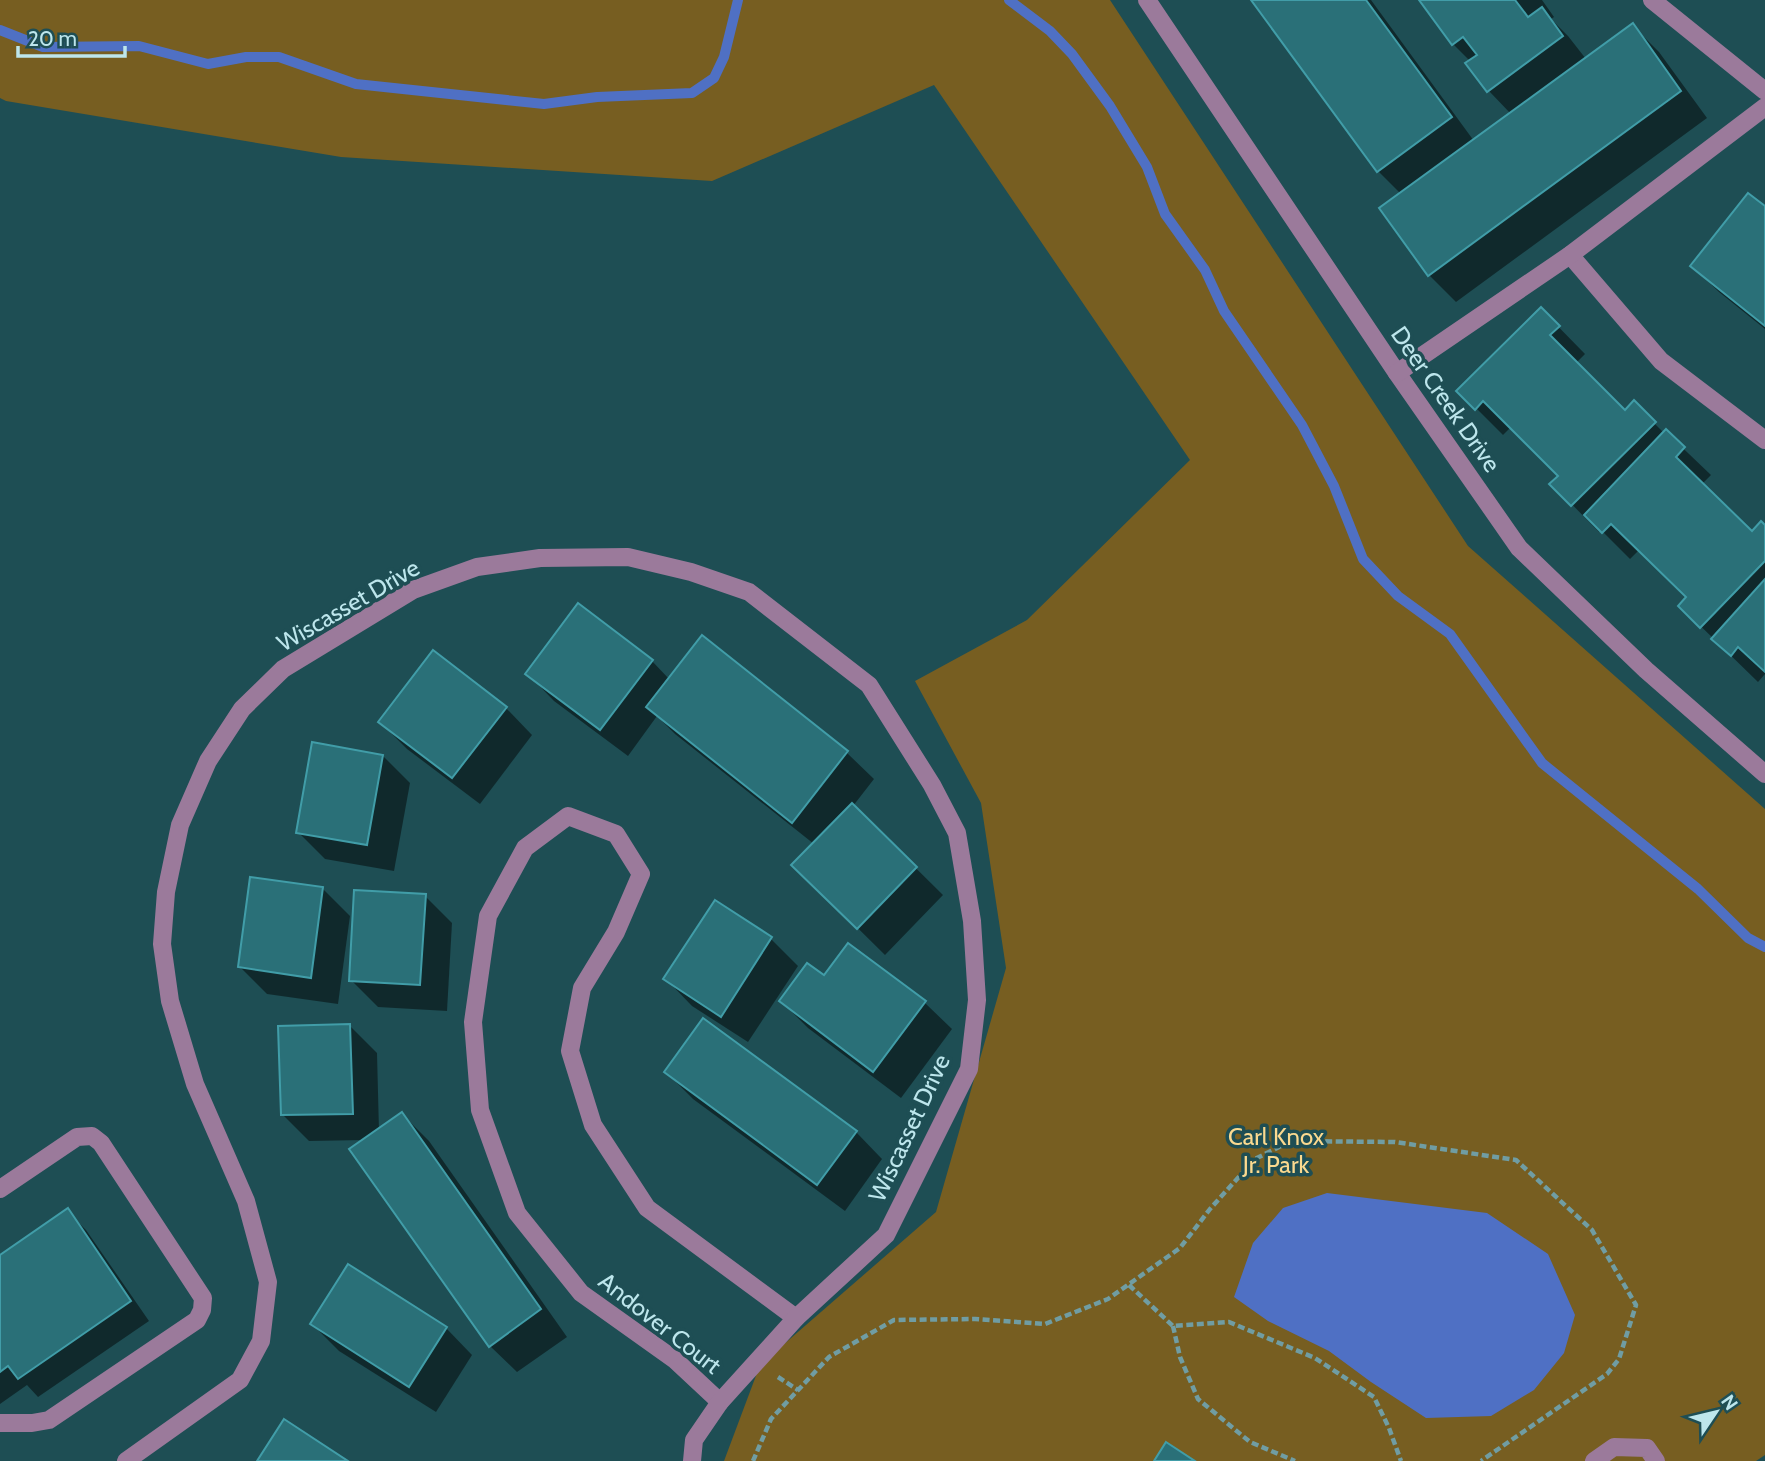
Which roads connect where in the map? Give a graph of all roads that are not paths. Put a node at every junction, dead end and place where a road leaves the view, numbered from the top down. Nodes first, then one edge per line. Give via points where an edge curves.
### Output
1 (1147, 0) edge
2 (1652, 0) edge
3 (1765, 91) edge
4 (1765, 107) edge
5 (1570, 255) junction
6 (1397, 373) junction
7 (1765, 440) edge
8 (1765, 774) edge
9 (0, 1189) edge
10 (796, 1318) junction
11 (720, 1402) junction
12 (0, 1423) edge
13 (126, 1461) edge
14 (692, 1461) edge
15 (1594, 1461) edge
16 (1656, 1461) edge

1 - 6 street, Deer Creek Drive
2 - 3 street
4 - 5 street
5 - 6 street
5 - 7 street via 1661,361
6 - 8 street, Deer Creek Drive via 1519,548 1646,670
9 - 12 street via 76,1137 92,1136 203,1298 197,1320 49,1420
10 - 11 street, Wiscasset Drive
10 - 11 street, Andover Court via 647,1208 593,1125 570,1051 579,1000 641,874 616,834 568,816 526,848 488,916 473,1022 480,1110 517,1213 581,1293 675,1360
10 - 13 street, Wiscasset Drive via 886,1235 969,1069 976,1000 972,921 957,833 869,685 749,592 628,557 540,558 477,567 413,590 283,669 235,719 208,761 180,825 166,892 162,944 170,1001 195,1084 246,1201 268,1282 261,1341 240,1380
11 - 14 street, Wiscasset Drive via 694,1440
15 - 16 street via 1614,1447 1647,1448

